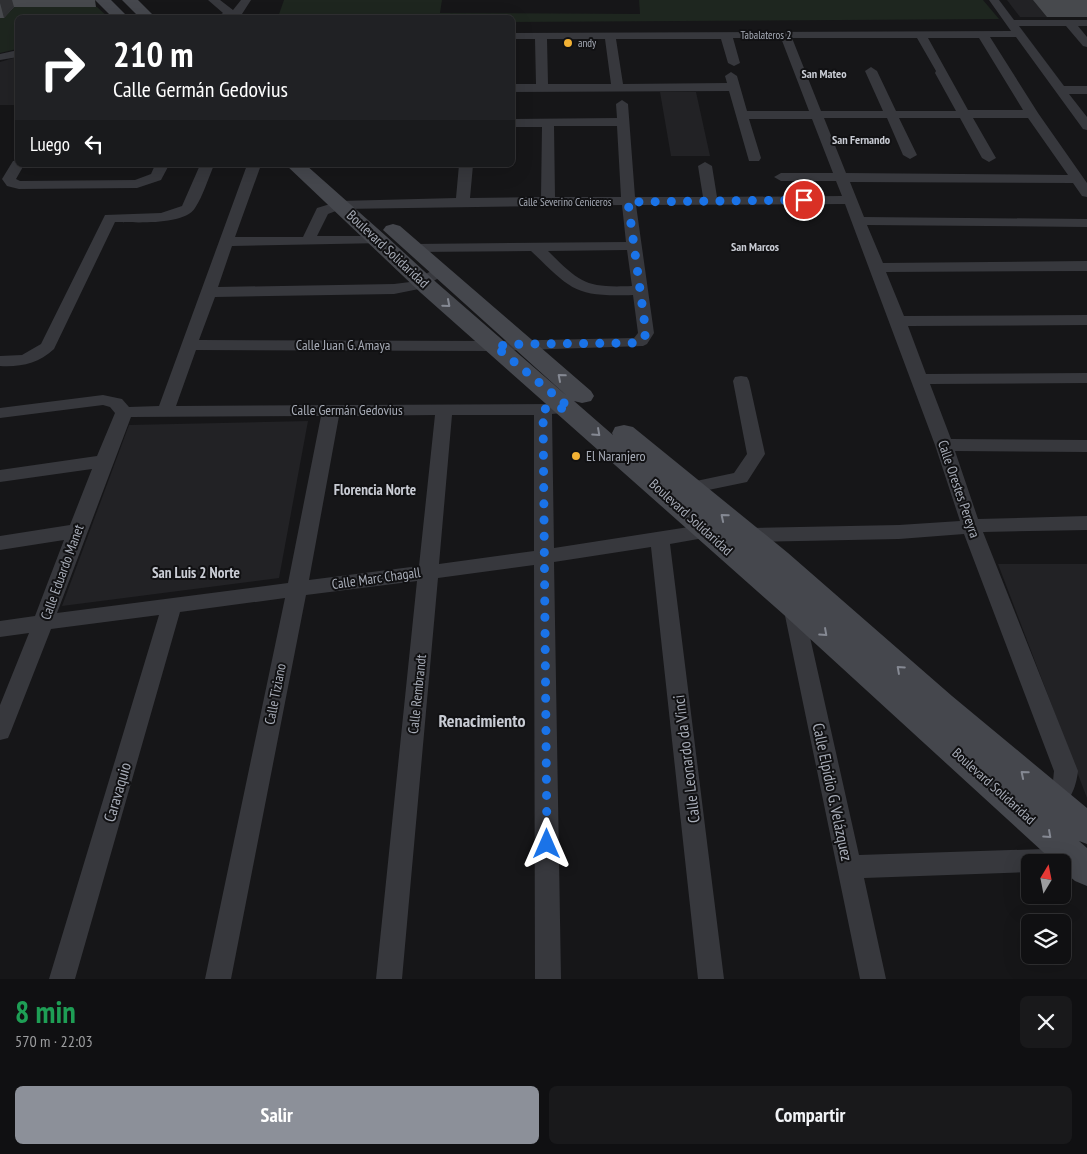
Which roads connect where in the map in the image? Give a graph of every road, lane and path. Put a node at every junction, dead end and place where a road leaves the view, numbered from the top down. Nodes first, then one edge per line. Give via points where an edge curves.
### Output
1 (102, 0) edge
2 (129, 0) edge
3 (214, 0) edge
4 (246, 0) edge
5 (994, 0) edge
6 (119, 15) edge
7 (146, 15) edge
8 (233, 15) edge
9 (235, 15) edge
10 (1012, 23) junction
11 (1070, 24) junction
12 (1087, 24) edge
13 (920, 34) junction
14 (982, 34) junction
15 (1019, 34) junction
16 (726, 35) junction
17 (785, 35) junction
18 (515, 36) edge
19 (542, 36) junction
20 (610, 36) junction
21 (1087, 44) edge
22 (15, 54) edge
23 (0, 57) edge
24 (871, 71) dead end
25 (941, 71) joint
26 (733, 75) junction
27 (617, 87) junction
28 (515, 88) edge
29 (542, 88) junction
30 (1061, 90) junction
31 (1087, 90) edge
32 (622, 104) dead end
33 (1032, 114) junction
34 (743, 115) junction
35 (816, 115) junction
36 (892, 115) junction
37 (965, 115) junction
38 (548, 122) junction
39 (623, 122) junction
40 (515, 123) edge
41 (1087, 126) edge
42 (910, 155) dead end
43 (754, 158) dead end
44 (989, 158) dead end
45 (776, 163) dead end
46 (705, 166) dead end
47 (16, 167) edge
48 (206, 167) edge
49 (253, 167) edge
50 (298, 167) edge
51 (319, 167) edge
52 (466, 167) edge
53 (159, 171) edge
54 (781, 177) junction
55 (842, 177) junction
56 (1078, 179) junction
57 (1087, 193) edge
58 (788, 200) junction
59 (849, 200) junction
60 (711, 201) junction
61 (463, 202) junction
62 (548, 202) junction
63 (628, 202) junction
64 (351, 204) junction
65 (858, 221) junction
66 (1087, 223) edge
67 (379, 240) junction
68 (308, 241) junction
69 (226, 242) junction
70 (635, 246) junction
71 (535, 247) junction
72 (414, 248) junction
73 (1087, 266) edge
74 (876, 268) junction
75 (432, 276) junction
76 (641, 290) junction
77 (209, 292) junction
78 (1087, 320) edge
79 (898, 321) junction
80 (190, 344) junction
81 (523, 344) junction
82 (495, 346) junction
83 (0, 360) edge
84 (1087, 378) edge
85 (920, 379) junction
86 (740, 381) dead end
87 (570, 408) junction
88 (444, 409) junction
89 (543, 409) junction
90 (331, 410) junction
91 (166, 411) junction
92 (124, 412) junction
93 (0, 414) edge
94 (944, 445) junction
95 (1087, 446) edge
96 (631, 451) junction
97 (103, 461) junction
98 (0, 476) edge
99 (689, 488) junction
100 (1087, 523) edge
101 (971, 526) junction
102 (77, 531) junction
103 (708, 531) junction
104 (746, 536) junction
105 (660, 539) junction
106 (0, 543) edge
107 (544, 555) junction
108 (766, 566) junction
109 (429, 571) junction
110 (297, 590) junction
111 (172, 605) junction
112 (794, 606) junction
113 (44, 623) junction
114 (0, 629) edge
115 (935, 716) junction
116 (2, 723) edge
117 (1054, 799) junction
118 (1087, 829) edge
119 (1081, 864) edge
120 (849, 867) junction
121 (62, 979) edge
122 (218, 979) edge
123 (390, 979) edge
124 (548, 979) edge
125 (711, 979) edge
126 (872, 979) edge

1 - 6 main road
2 - 7 main road
3 - 8 street
4 - 9 street
5 - 10 street
10 - 11 street
10 - 15 street
11 - 12 street
11 - 21 street
13 - 14 street, Tabalateros 2
13 - 17 street, Tabalateros 2
13 - 25 street
14 - 15 street, Tabalateros 2
14 - 33 street
15 - 30 street
16 - 17 street, Tabalateros 2
16 - 20 street, Tabalateros 2 via 677,41
16 - 26 street
17 - 35 street, Calle Orestes Pereyra
18 - 19 street, Tabalateros 2
19 - 20 street, Tabalateros 2
19 - 29 street
20 - 27 street
22 - 23 street
24 - 36 street
25 - 37 street
26 - 27 street
26 - 34 street
27 - 29 street
28 - 29 street
30 - 31 street
30 - 41 street
32 - 39 street
33 - 37 street
33 - 56 street
34 - 35 street
34 - 43 street
35 - 36 street
35 - 55 street, Calle Orestes Pereyra
36 - 37 street
36 - 42 street
37 - 44 street
38 - 39 street
38 - 40 street
38 - 62 street
39 - 63 street
45 - 54 street
46 - 60 street
47 - 53 street via 9,179 19,185 138,184
48 - 83 street via 188,208 182,212 166,216 110,218 48,346 29,359
49 - 69 street
50 - 64 main road, Boulevard Solidaridad
51 - 64 main road, Boulevard Solidaridad
52 - 61 street
54 - 55 street
54 - 58 street
55 - 56 street
55 - 59 street, Calle Orestes Pereyra
56 - 57 street
58 - 59 street, Calle Severino Ceniceros
58 - 60 street, Calle Severino Ceniceros
59 - 65 street, Calle Orestes Pereyra
60 - 63 street, Calle Severino Ceniceros
61 - 62 street, Calle Severino Ceniceros
61 - 64 street, Calle Severino Ceniceros
62 - 63 street, Calle Severino Ceniceros
63 - 70 street
64 - 67 main road, Boulevard Solidaridad
64 - 68 street via 322,211
64 - 72 main road, Boulevard Solidaridad
65 - 66 street
65 - 74 street, Calle Orestes Pereyra
67 - 68 street
67 - 75 main road, Boulevard Solidaridad
68 - 69 street
69 - 77 street
70 - 71 street
70 - 76 street
71 - 72 street
71 - 76 street via 581,287
72 - 75 main road, Boulevard Solidaridad
73 - 74 street
74 - 79 street, Calle Orestes Pereyra
75 - 77 street via 414,286 394,289
75 - 81 main road, Boulevard Solidaridad
75 -> 82 main road, Boulevard Solidaridad
76 - 81 street, Calle Juan G. Amaya via 646,333 637,343
77 - 80 street
78 - 79 street
79 - 85 street, Calle Orestes Pereyra
80 - 82 street, Calle Juan G. Amaya
80 - 91 street
81 - 82 street, Calle Juan G. Amaya
96 -> 81 main road, Boulevard Solidaridad
82 - 87 main road, Boulevard Solidaridad
84 - 85 street
85 - 94 street, Calle Orestes Pereyra
86 - 99 street via 756,454 754,461 740,478
87 - 89 street, Calle Germán Gedovius
87 -> 96 main road, Boulevard Solidaridad
88 - 89 street, Calle Germán Gedovius
88 - 90 street, Calle Germán Gedovius
88 - 109 street, Calle Rembrandt
89 - 107 street
90 - 91 street, Calle Germán Gedovius
90 - 110 street, Calle Tiziano
91 - 92 street, Calle Germán Gedovius
92 - 93 street via 116,403 103,400
92 - 97 street, Calle Eduardo Manet
94 - 95 street
94 - 101 street, Calle Orestes Pereyra
96 - 99 main road, Boulevard Solidaridad
96 - 103 main road, Boulevard Solidaridad
97 - 98 street
97 - 102 street, Calle Eduardo Manet
104 -> 99 main road, Boulevard Solidaridad
100 - 101 street
101 - 104 street via 899,532
101 - 117 street, Calle Orestes Pereyra via 1066,771 1065,784
102 - 106 street
102 - 113 street, Calle Eduardo Manet
103 - 105 street, Calle Marc Chagall
103 - 108 main road, Boulevard Solidaridad
104 - 108 main road, Boulevard Solidaridad
105 - 107 street, Calle Marc Chagall
105 - 125 street, Calle Leonardo da Vinci
107 - 109 street, Calle Marc Chagall
107 - 124 street
108 - 112 main road, Boulevard Solidaridad
115 -> 108 main road, Boulevard Solidaridad
109 - 110 street, Calle Marc Chagall
109 - 123 street, Calle Rembrandt
110 - 111 street, Calle Marc Chagall
110 - 122 street, Calle Tiziano
111 - 113 street, Calle Marc Chagall
111 - 121 street, Caravaquio
112 -> 115 main road, Boulevard Solidaridad
112 - 120 street, Calle Elpidio G. Velázquez
113 - 114 street, Calle Marc Chagall
113 - 116 street, Calle Eduardo Manet
117 -> 115 main road, Boulevard Solidaridad
115 -> 119 main road, Boulevard Solidaridad
117 - 118 main road, Boulevard Solidaridad
119 - 120 street
120 - 126 street, Calle Elpidio G. Velázquez

